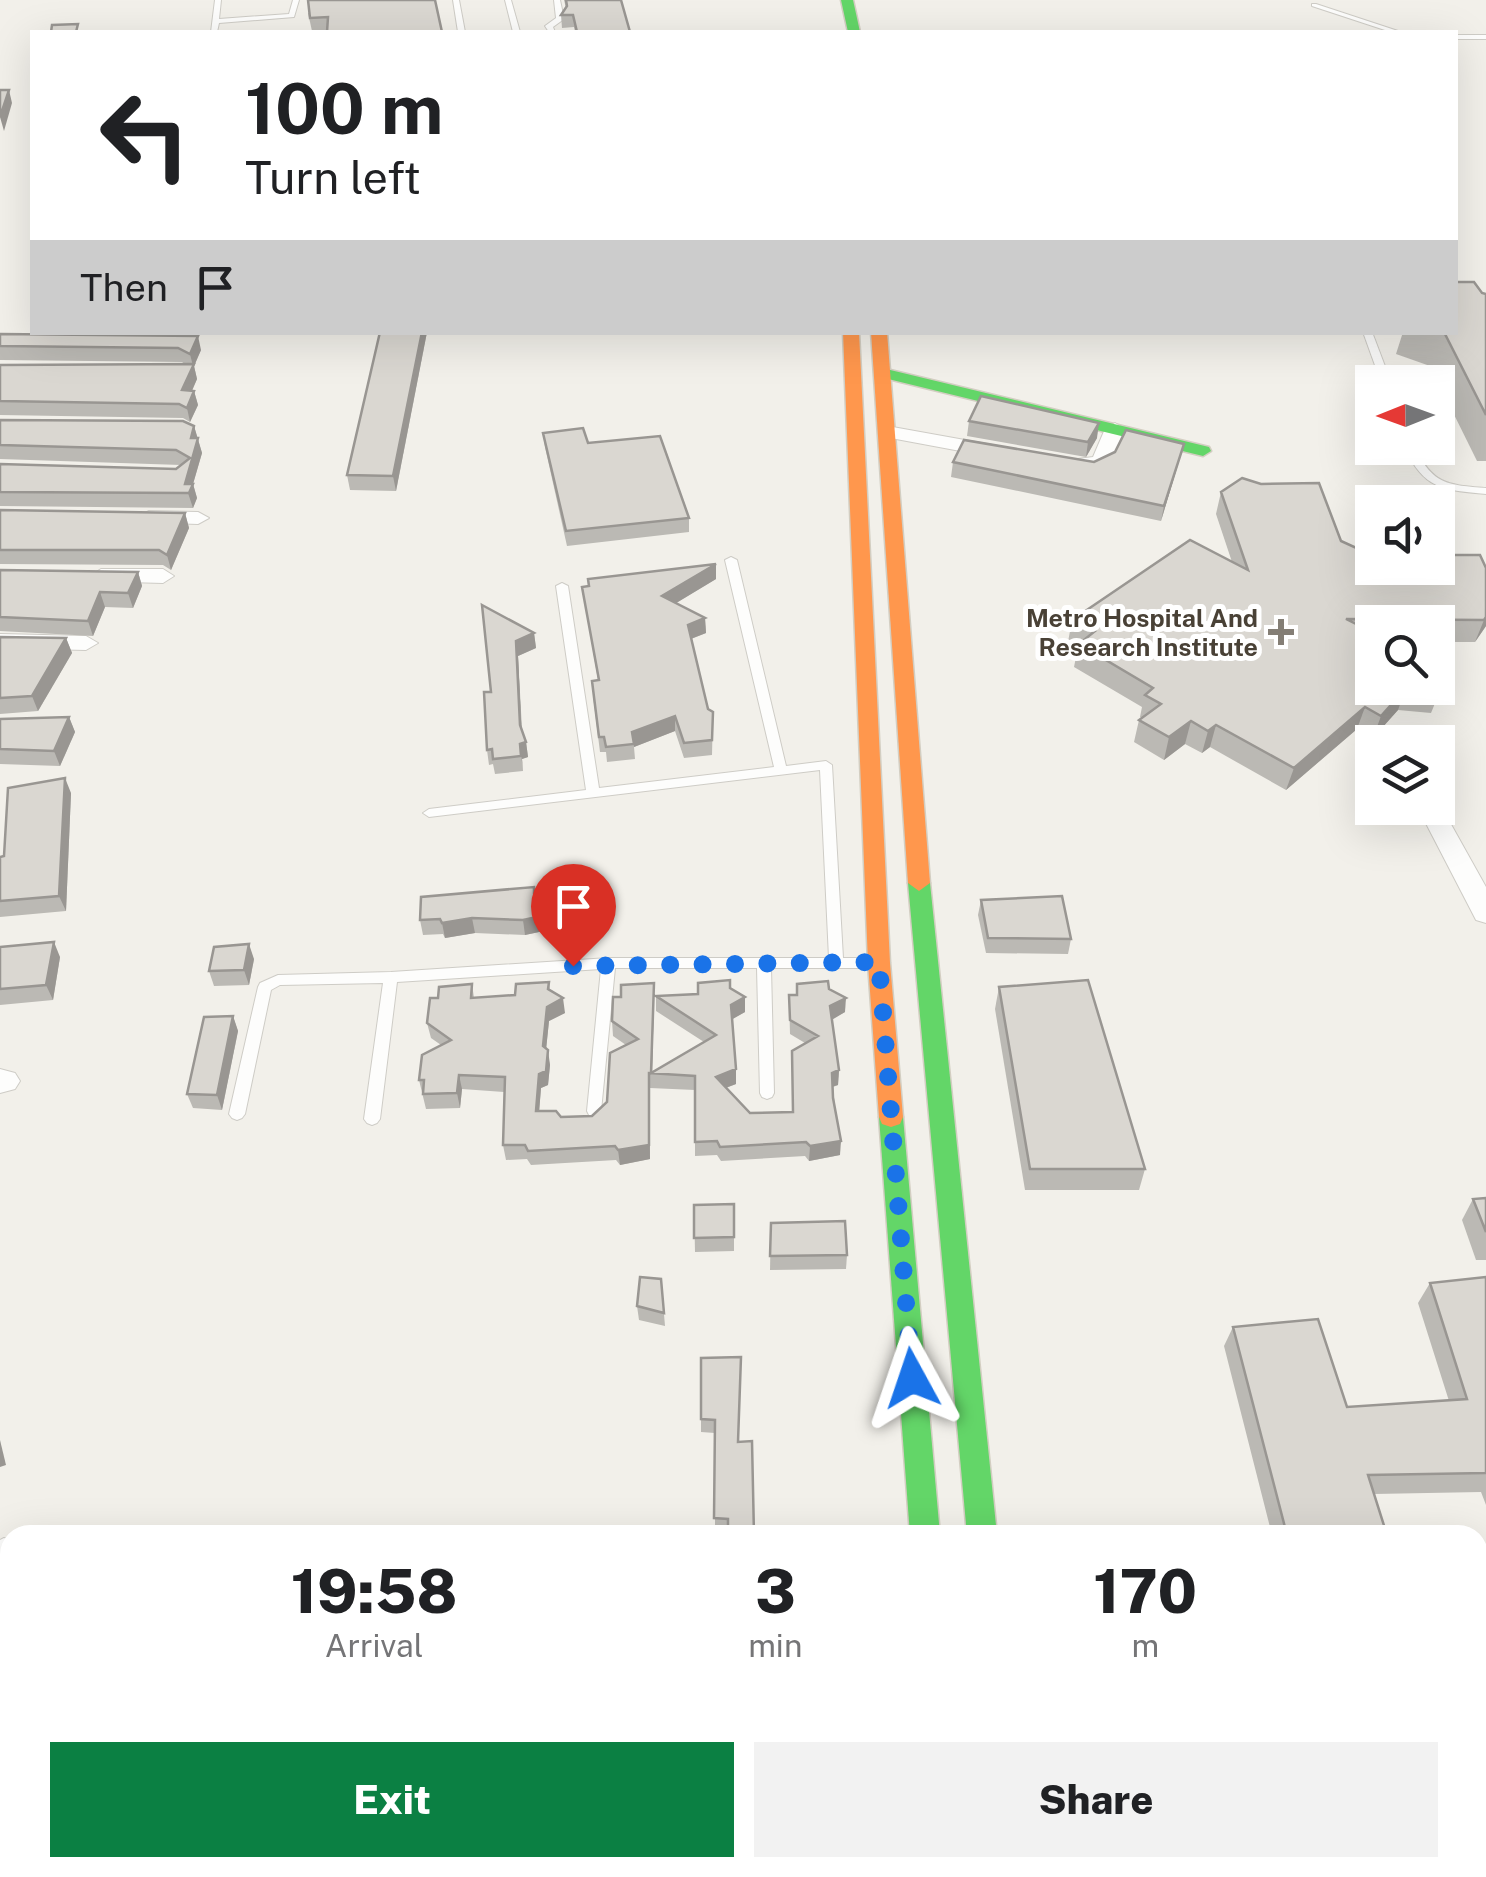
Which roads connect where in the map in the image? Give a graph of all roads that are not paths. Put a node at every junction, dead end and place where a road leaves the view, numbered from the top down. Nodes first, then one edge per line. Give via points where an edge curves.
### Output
1 (218, 0) edge
2 (296, 0) edge
3 (456, 0) edge
4 (508, 0) edge
5 (557, 0) edge
6 (847, 0) edge
7 (1314, 5) dead end
8 (215, 21) junction
9 (214, 30) edge
10 (462, 30) edge
11 (516, 30) edge
12 (551, 30) edge
13 (850, 30) edge
14 (1391, 30) edge
15 (1458, 37) edge
16 (1486, 37) edge
17 (851, 335) edge
18 (880, 335) edge
19 (1367, 335) edge
20 (1379, 365) edge
21 (882, 373) junction
22 (1115, 430) junction
23 (887, 432) junction
24 (1203, 451) dead end
25 (1417, 465) edge
26 (1486, 492) edge
27 (119, 517) edge
28 (198, 518) dead end
29 (731, 560) dead end
30 (72, 575) edge
31 (163, 576) dead end
32 (562, 586) dead end
33 (0, 642) edge
34 (86, 643) dead end
35 (781, 770) junction
36 (593, 793) junction
37 (428, 813) dead end
38 (1440, 825) edge
39 (1486, 912) edge
40 (879, 962) junction
41 (609, 963) junction
42 (836, 963) junction
43 (764, 966) junction
44 (391, 978) junction
45 (766, 1092) dead end
46 (594, 1112) edge
47 (237, 1114) dead end
48 (372, 1119) dead end
49 (923, 1525) edge
50 (981, 1525) edge

1 - 8 lane
2 - 8 lane via 292,16
3 - 10 lane
4 - 11 lane
5 - 12 lane via 560,19
6 - 13 street
7 - 14 lane
8 - 9 lane
15 - 16 lane
17 - 40 street
18 - 21 street
19 - 20 lane
21 - 22 street
21 - 23 street
22 - 23 street via 1096,466
22 - 24 street
23 - 50 street via 922,930
25 - 26 lane via 1436,484
27 - 28 street
29 - 35 lane
30 - 31 street
32 - 36 lane
33 - 34 street
35 - 36 lane
35 - 42 lane via 826,765
36 - 37 lane
38 - 39 street
40 - 42 lane
40 - 49 street
41 - 43 lane
41 - 44 lane
41 - 46 lane
42 - 43 lane
43 - 45 lane
44 - 47 lane via 278,980 265,987
44 - 48 lane

